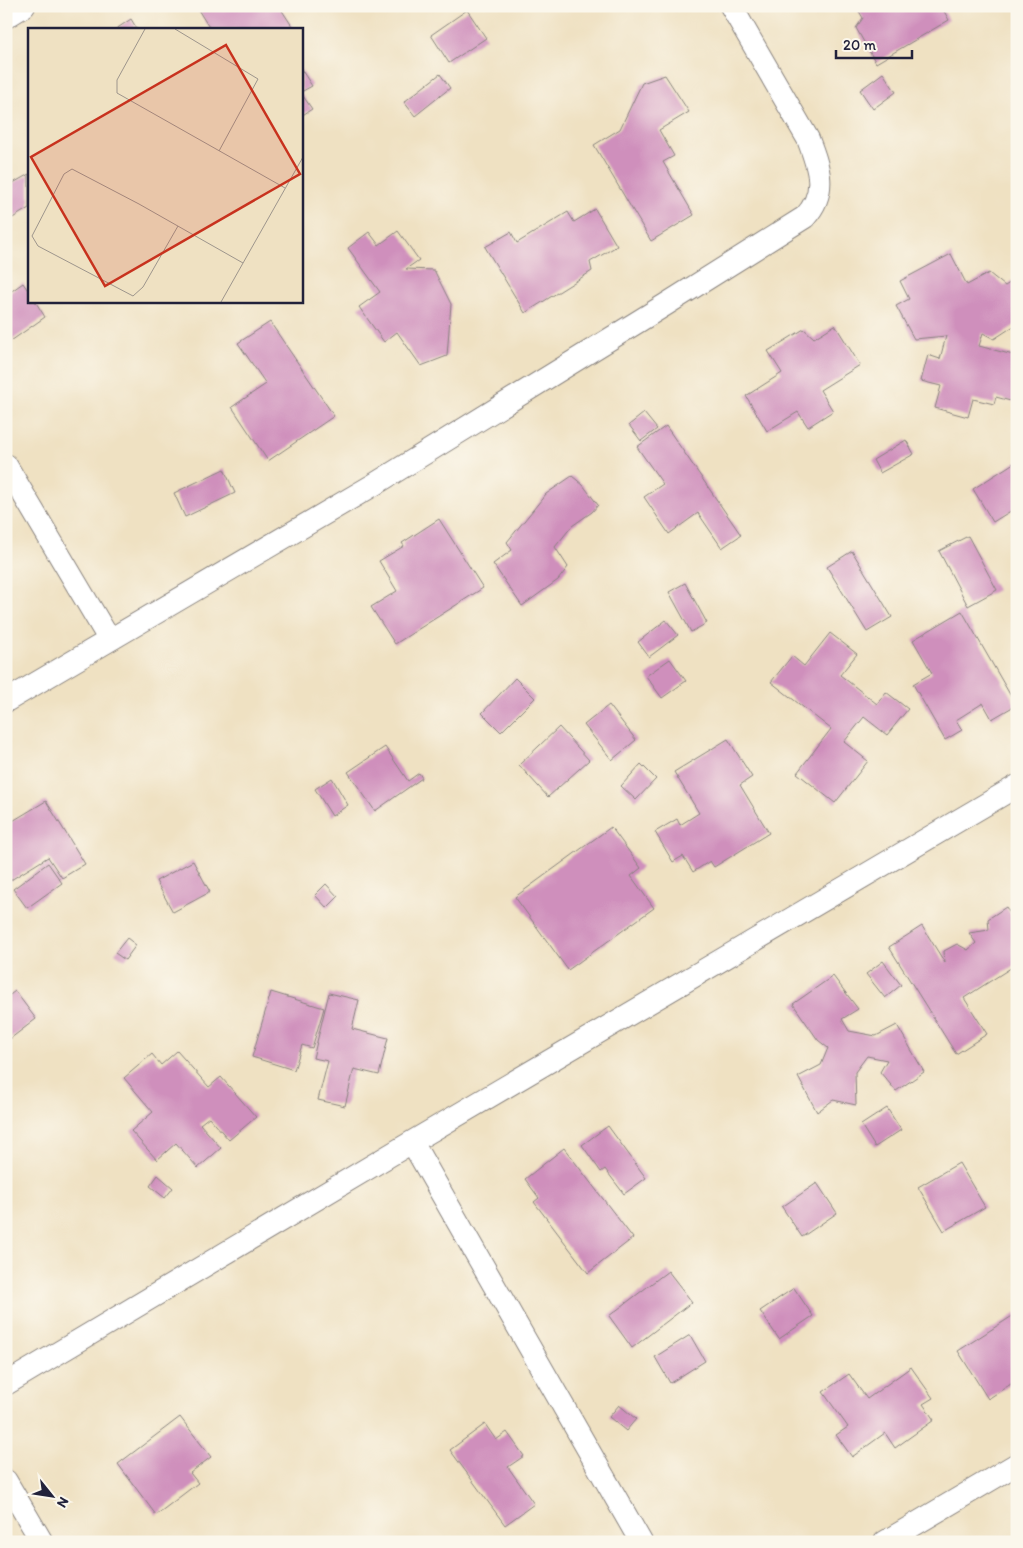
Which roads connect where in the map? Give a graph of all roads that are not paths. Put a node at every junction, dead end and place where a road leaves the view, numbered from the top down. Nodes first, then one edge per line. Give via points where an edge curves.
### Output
1 (24, 6) edge
2 (731, 6) edge
3 (6, 17) edge
4 (6, 465) edge
5 (109, 639) junction
6 (6, 700) edge
7 (1017, 786) edge
8 (412, 1142) junction
9 (6, 1384) edge
10 (1017, 1464) edge
11 (6, 1481) edge
12 (42, 1542) edge
13 (641, 1542) edge
14 (886, 1542) edge

1 - 3 street
2 - 5 street via 817,161 818,195 814,207 805,217 375,484
4 - 5 street
5 - 6 street
7 - 8 street
8 - 9 street
8 - 13 street
10 - 14 street
11 - 12 street

